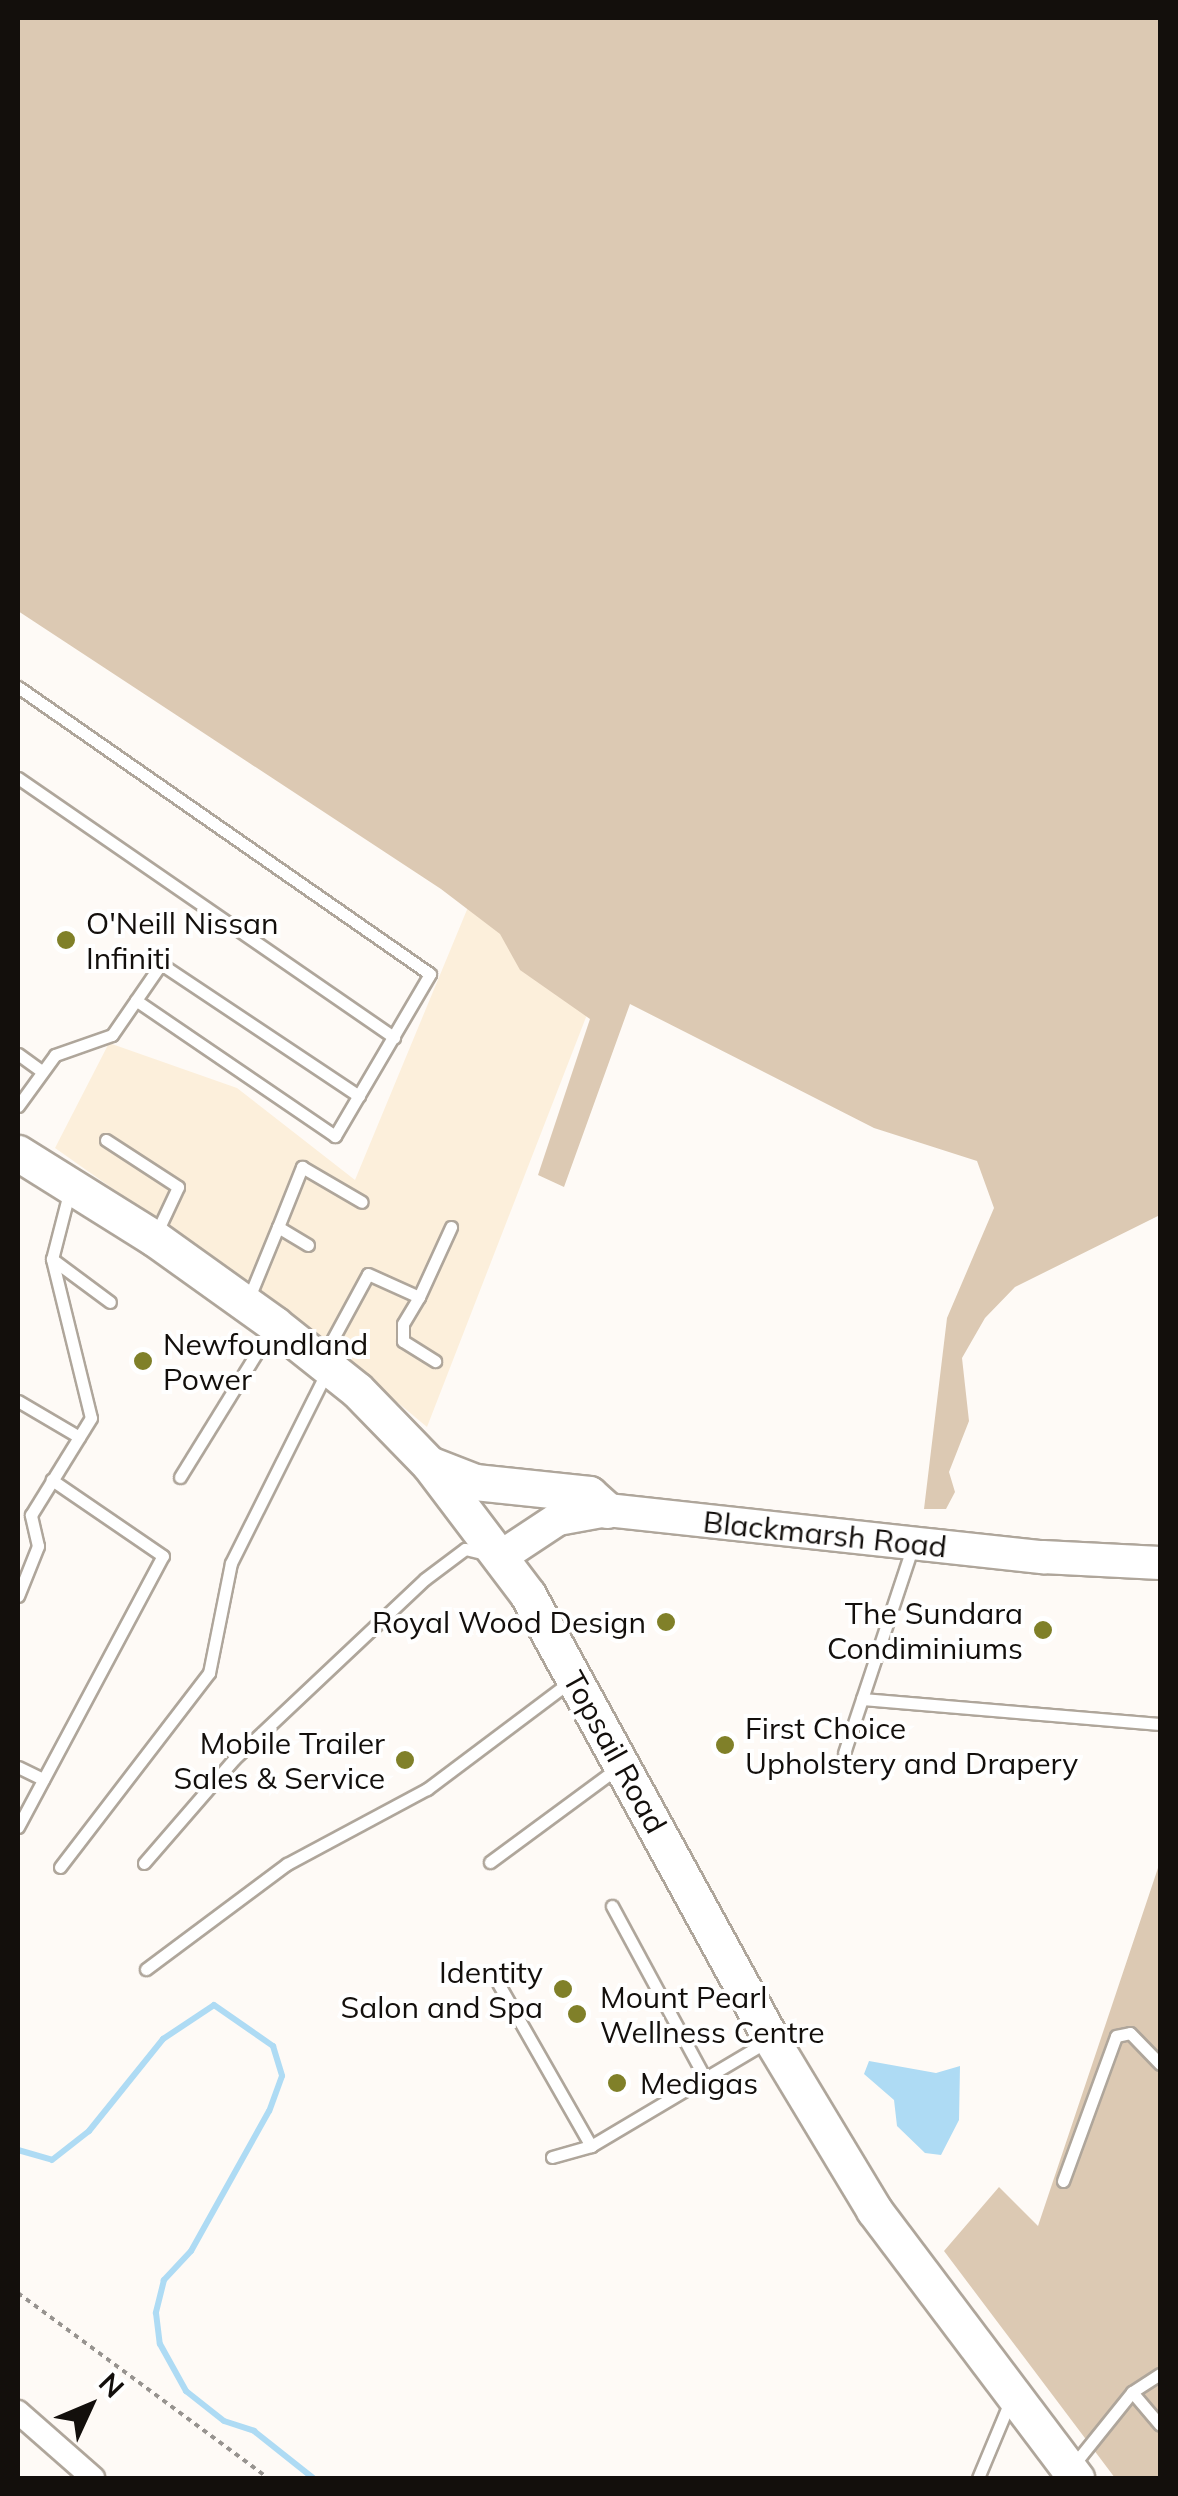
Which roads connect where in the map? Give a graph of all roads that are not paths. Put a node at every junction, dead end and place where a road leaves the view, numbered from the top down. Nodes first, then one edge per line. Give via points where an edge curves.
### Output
1 (18, 687) edge
2 (18, 778) edge
3 (136, 1000) junction
4 (394, 1037) junction
5 (18, 1054) edge
6 (41, 1071) junction
7 (360, 1096) junction
8 (18, 1106) edge
9 (106, 1140) dead end
10 (18, 1154) edge
11 (72, 1184) junction
12 (362, 1202) dead end
13 (451, 1227) dead end
14 (278, 1228) junction
15 (154, 1238) junction
16 (308, 1244) dead end
17 (52, 1259) junction
18 (419, 1297) junction
19 (110, 1302) dead end
20 (260, 1314) junction
21 (435, 1361) dead end
22 (325, 1364) junction
23 (18, 1401) edge
24 (79, 1437) junction
25 (429, 1464) junction
26 (180, 1478) dead end
27 (52, 1480) junction
28 (607, 1510) junction
29 (18, 1511) edge
30 (31, 1515) junction
31 (914, 1544) junction
32 (502, 1556) junction
33 (1160, 1563) edge
34 (18, 1596) edge
35 (575, 1679) junction
36 (862, 1698) junction
37 (1160, 1724) edge
38 (844, 1753) dead end
39 (623, 1765) junction
40 (18, 1767) edge
41 (43, 1779) junction
42 (18, 1827) edge
43 (490, 1862) dead end
44 (144, 1863) dead end
45 (60, 1868) dead end
46 (612, 1906) dead end
47 (146, 1969) dead end
48 (498, 1983) dead end
49 (771, 2039) junction
50 (1160, 2064) edge
51 (706, 2078) junction
52 (591, 2146) junction
53 (552, 2157) dead end
54 (1063, 2180) dead end
55 (1160, 2374) edge
56 (1132, 2392) junction
57 (1012, 2397) junction
58 (18, 2412) edge
59 (1160, 2425) edge
60 (1073, 2474) edge
61 (93, 2478) edge
62 (978, 2478) edge

1 - 4 lane via 430,974
2 - 4 lane
3 - 6 lane via 112,1036 55,1054
3 - 7 lane via 161,964
3 - 7 lane via 335,1136
4 - 7 lane
5 - 6 lane
6 - 8 lane
9 - 15 lane via 178,1187
10 - 11 main road, Topsail Road
11 - 15 main road, Topsail Road
11 - 17 lane
12 - 14 lane via 302,1168
13 - 18 lane
14 - 16 lane
14 - 20 lane
15 - 20 main road, Topsail Road
17 - 19 lane
17 - 24 lane via 91,1418
18 - 21 lane via 403,1324 404,1341
18 - 22 lane via 368,1274
20 - 22 main road, Topsail Road
20 - 26 lane
22 - 25 main road, Topsail Road
22 - 45 lane via 231,1564 209,1672
23 - 24 lane
24 - 27 lane
25 - 28 main road via 475,1482 589,1494
25 - 32 main road, Topsail Road
27 - 30 lane
27 - 41 lane via 163,1556
28 - 31 main road, Blackmarsh Road
28 - 32 main road, Blackmarsh Road via 558,1520
29 - 30 lane
30 - 34 lane via 38,1546
31 - 33 main road, Blackmarsh Road
31 - 36 lane
32 - 35 main road, Topsail Road
32 - 44 lane via 465,1550 425,1579 234,1760
35 - 39 main road, Topsail Road
35 - 47 lane via 427,1790 287,1864
36 - 37 lane
36 - 38 lane
39 - 43 lane
39 - 49 main road, Topsail Road
40 - 41 lane
41 - 42 lane
46 - 51 lane
48 - 52 lane
49 - 51 lane
49 - 57 main road, Topsail Road via 874,2210
50 - 54 lane via 1130,2034 1113,2039
51 - 52 lane
52 - 53 lane
55 - 56 lane
56 - 59 lane
56 - 60 lane
57 - 60 main road, Topsail Road
57 - 62 lane
58 - 61 street

